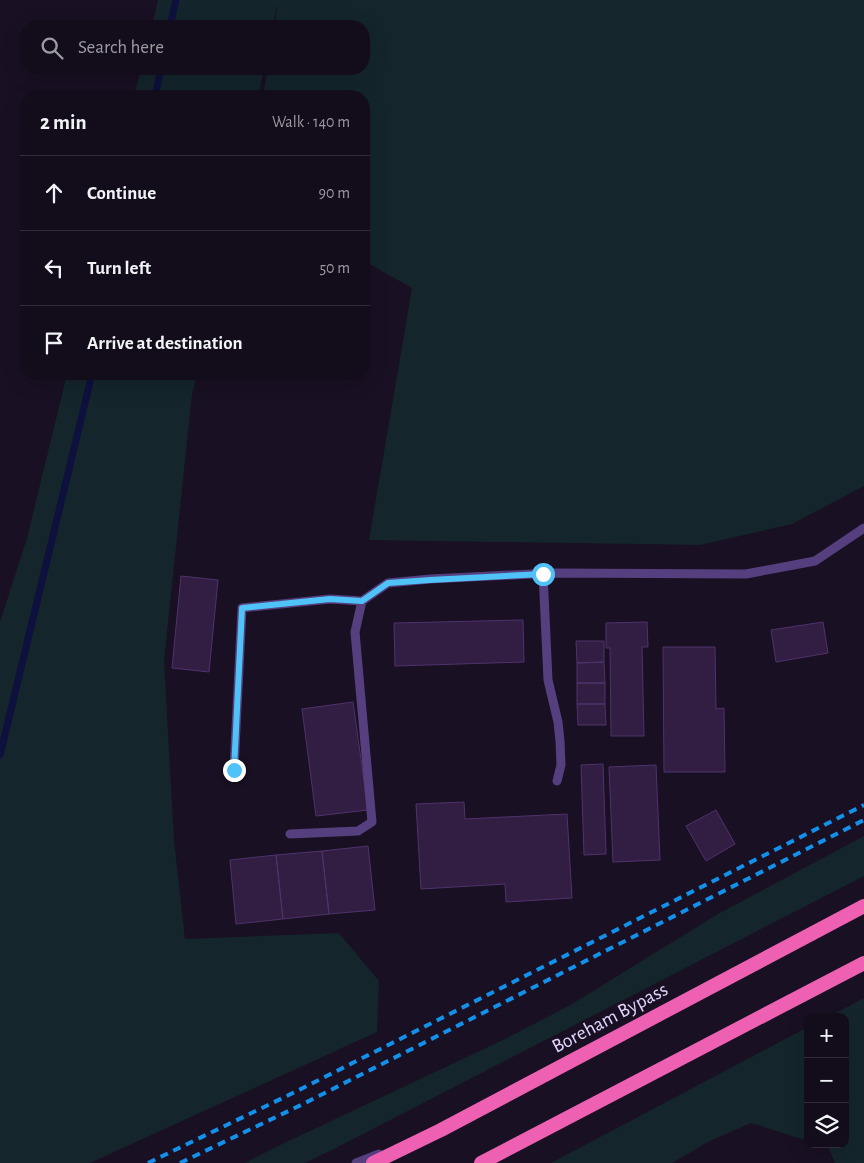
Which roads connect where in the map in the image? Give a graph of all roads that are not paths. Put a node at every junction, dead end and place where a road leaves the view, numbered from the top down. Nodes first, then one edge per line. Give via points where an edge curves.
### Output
1 (864, 528) edge
2 (543, 574) junction
3 (362, 601) junction
4 (234, 770) dead end
5 (557, 781) dead end
6 (290, 834) dead end
7 (864, 906) edge
8 (864, 963) edge
9 (442, 1130) junction
10 (356, 1163) edge
11 (374, 1163) edge
12 (481, 1163) edge

1 - 2 lane via 814,561 746,574
2 - 3 lane via 388,583
2 - 5 lane via 548,680 560,741 561,765
3 - 4 lane via 330,599 242,608
3 - 6 lane via 355,632 372,822 358,830
7 - 9 highway, Boreham Bypass
8 - 12 highway
9 - 10 lane
9 - 11 highway, Boreham Bypass

